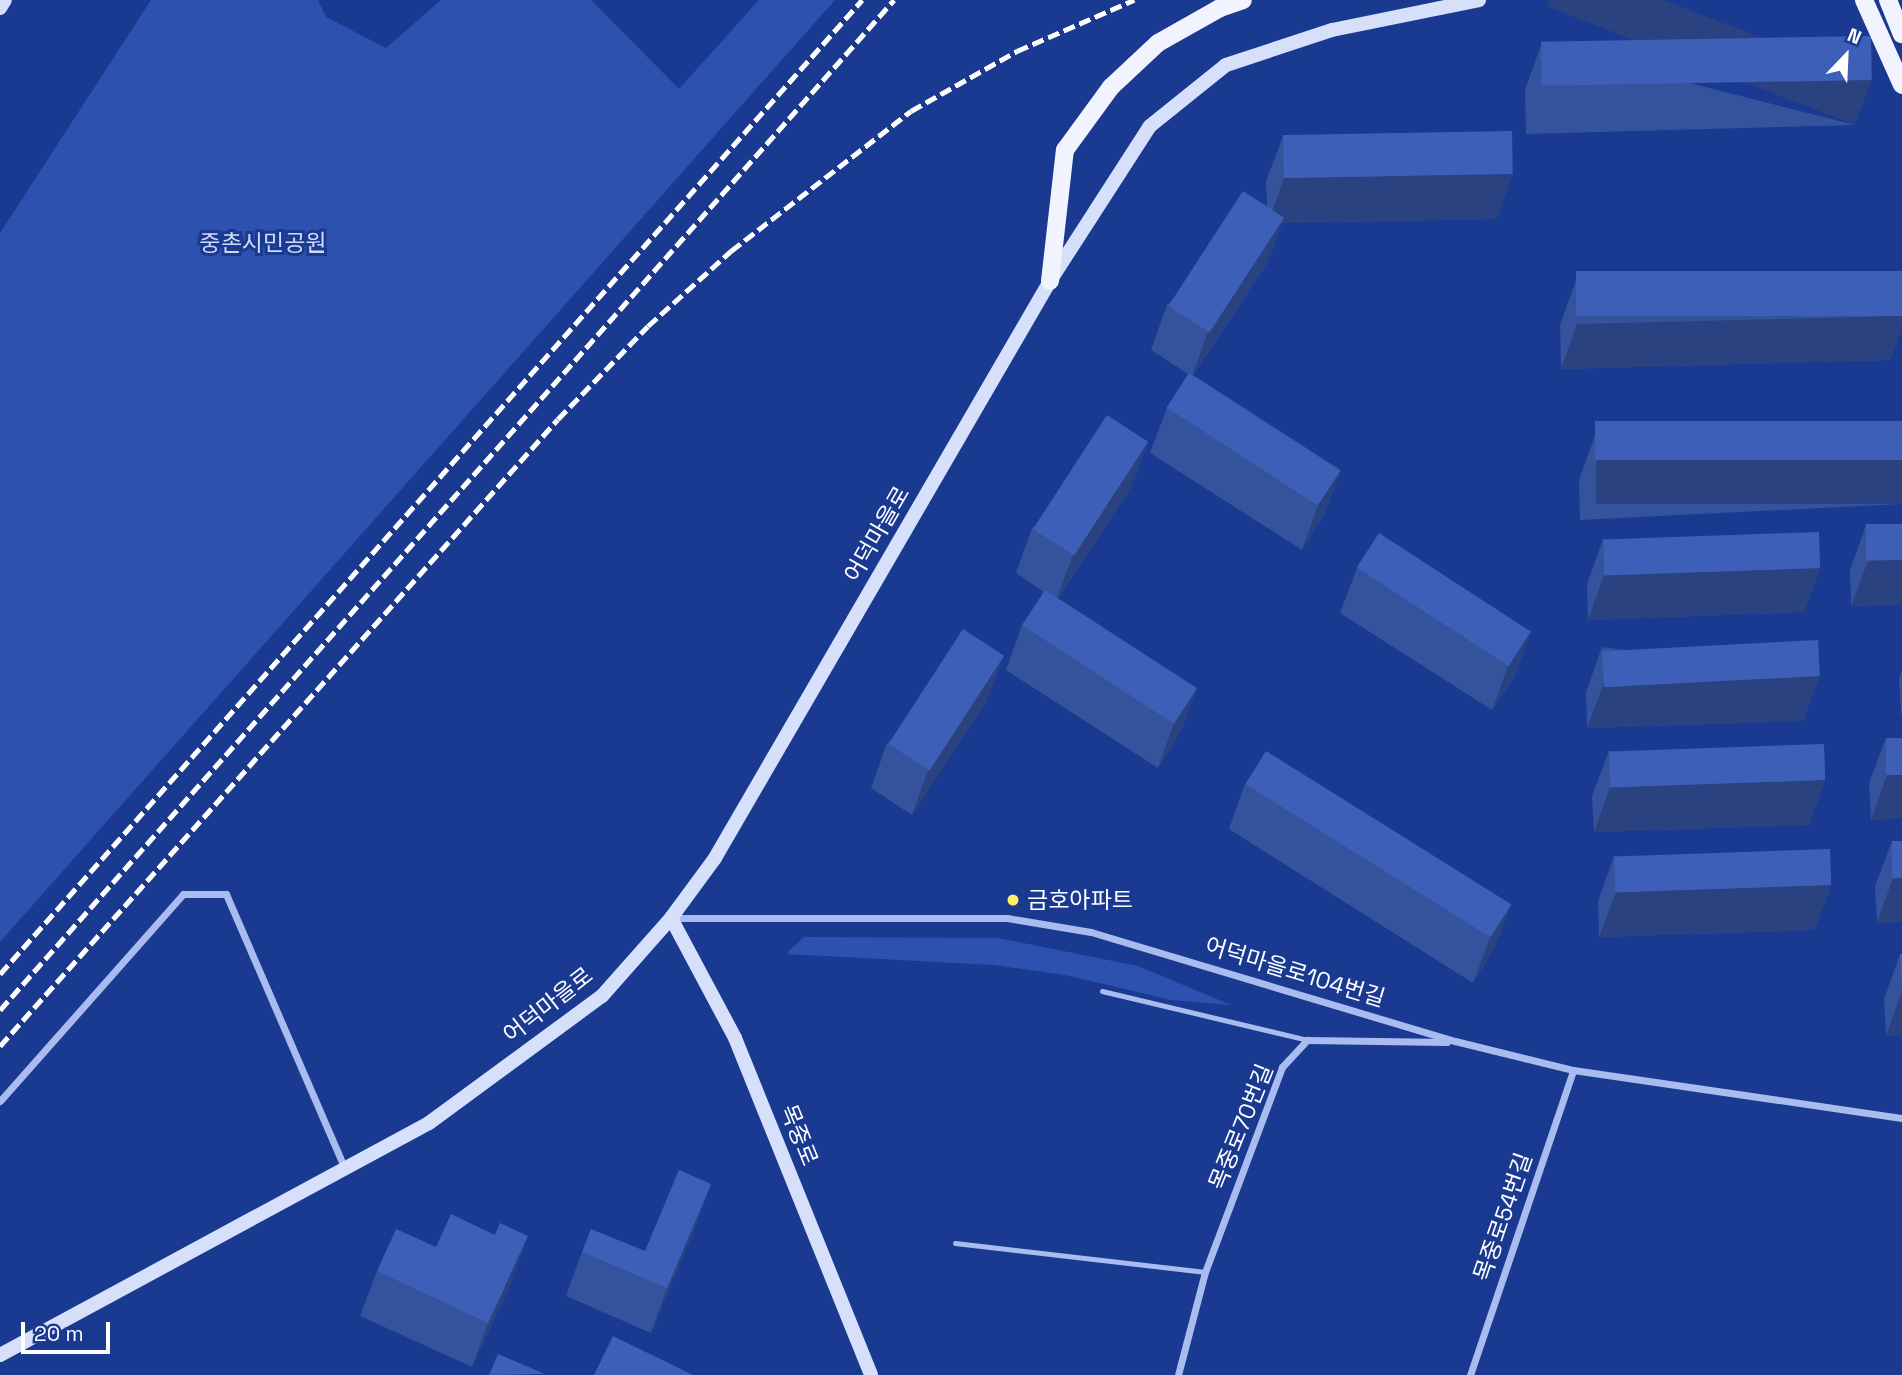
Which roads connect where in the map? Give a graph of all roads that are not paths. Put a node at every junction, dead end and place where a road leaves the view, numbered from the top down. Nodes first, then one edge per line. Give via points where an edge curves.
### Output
1 (5, 0) edge
2 (1243, 0) edge
3 (1479, 0) edge
4 (1864, 0) edge
5 (1888, 0) edge
6 (0, 8) edge
7 (1902, 34) edge
8 (1902, 85) edge
9 (1050, 281) junction
10 (671, 918) junction
11 (1102, 991) dead end
12 (1307, 1040) junction
13 (1455, 1041) junction
14 (1573, 1070) junction
15 (0, 1101) edge
16 (1902, 1118) edge
17 (344, 1167) junction
18 (955, 1243) dead end
19 (1205, 1272) junction
20 (0, 1355) edge
21 (871, 1375) edge
22 (1178, 1375) edge
23 (1470, 1375) edge

1 - 6 main road
2 - 9 main road via 1158,43 1111,87 1065,150
3 - 9 main road, 어덕마을로 via 1332,30 1226,65 1150,126
4 - 8 main road
5 - 7 main road
9 - 10 main road, 어덕마을로 via 715,858
10 - 13 street, 어덕마을로104번길 via 1007,918 1091,932
10 - 17 main road, 어덕마을로 via 602,996 429,1124
10 - 21 main road, 목중로 via 735,1038
11 - 12 lane
12 - 13 street via 1378,1044
12 - 19 street, 목중로70번길 via 1282,1067
13 - 14 street, 어덕마을로104번길
14 - 16 street, 어덕마을로104번길
14 - 23 street, 목중로54번길
15 - 17 street via 183,894 226,894
17 - 20 main road, 어덕마을로
18 - 19 lane
19 - 22 street, 목중로70번길

